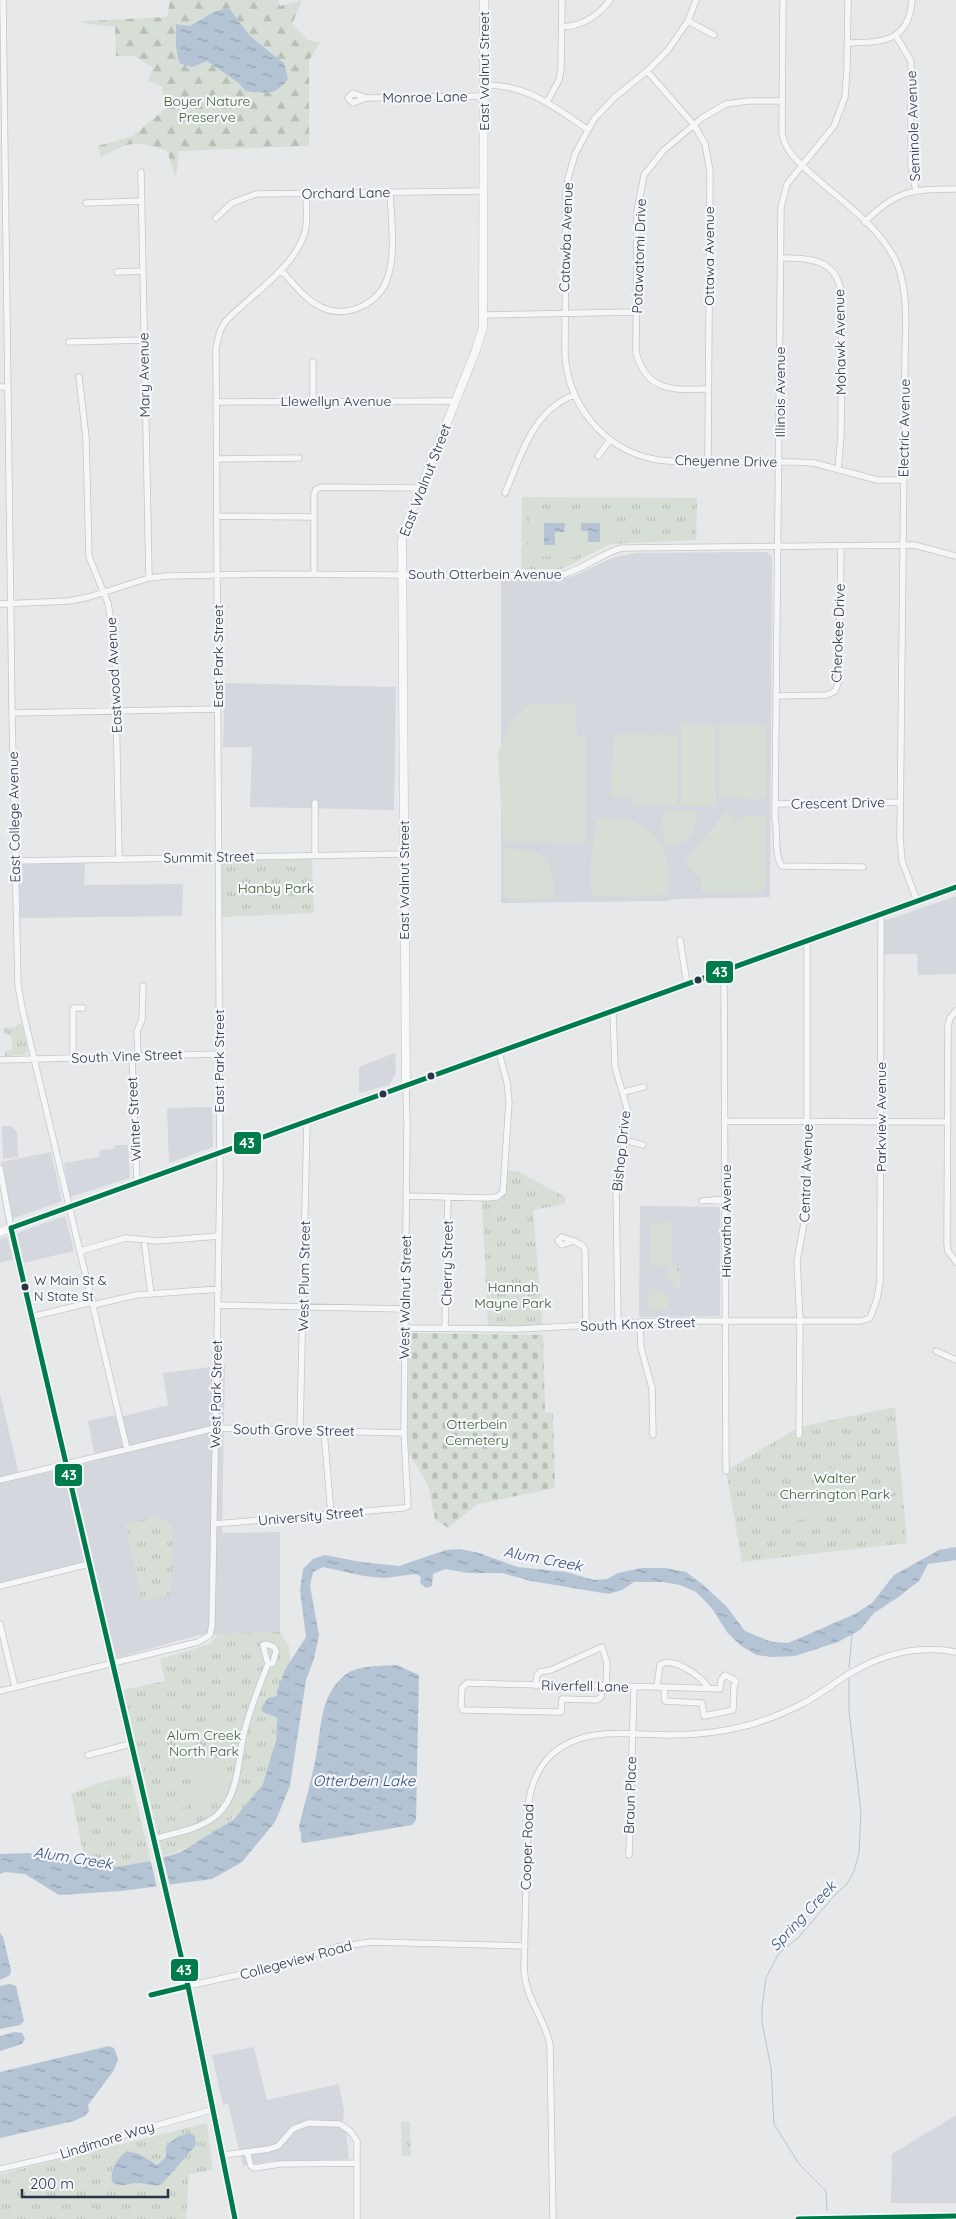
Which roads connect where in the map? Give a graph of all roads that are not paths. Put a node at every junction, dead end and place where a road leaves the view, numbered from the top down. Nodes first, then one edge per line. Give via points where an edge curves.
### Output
1 (3, 0) edge
2 (484, 0) edge
3 (562, 0) edge
4 (610, 0) edge
5 (696, 0) edge
6 (783, 0) edge
7 (848, 0) edge
8 (912, 0) edge
9 (688, 21) junction
10 (562, 27) junction
11 (714, 35) dead end
12 (896, 36) junction
13 (848, 43) junction
14 (647, 71) junction
15 (484, 85) junction
16 (484, 96) junction
17 (366, 98) dead end
18 (782, 101) junction
19 (547, 102) junction
20 (2, 103) edge
21 (694, 125) junction
22 (587, 128) junction
23 (802, 165) junction
24 (141, 172) dead end
25 (956, 189) edge
26 (484, 191) junction
27 (916, 191) junction
28 (390, 192) junction
29 (306, 193) junction
30 (142, 201) junction
31 (86, 203) dead end
32 (216, 218) dead end
33 (865, 222) junction
34 (3, 225) edge
35 (781, 258) junction
36 (281, 270) junction
37 (142, 271) junction
38 (117, 272) dead end
39 (636, 312) junction
40 (565, 314) junction
41 (484, 315) junction
42 (144, 340) junction
43 (69, 342) dead end
44 (313, 362) dead end
45 (79, 377) dead end
46 (8, 387) junction
47 (0, 388) edge
48 (708, 389) junction
49 (574, 395) junction
50 (313, 401) junction
51 (455, 401) junction
52 (217, 402) junction
53 (610, 440) junction
54 (598, 456) dead end
55 (299, 458) dead end
56 (217, 459) junction
57 (708, 461) junction
58 (779, 462) junction
59 (0, 463) edge
60 (9, 463) junction
61 (838, 470) junction
62 (903, 480) junction
63 (421, 488) junction
64 (505, 493) dead end
65 (218, 516) junction
66 (314, 517) junction
67 (903, 545) junction
68 (777, 546) junction
69 (840, 546) junction
70 (956, 556) edge
71 (218, 574) junction
72 (314, 574) junction
73 (402, 575) junction
74 (149, 578) junction
75 (104, 592) junction
76 (0, 604) edge
77 (11, 604) junction
78 (776, 696) junction
79 (218, 709) junction
80 (117, 711) junction
81 (12, 712) junction
82 (900, 802) junction
83 (315, 803) dead end
84 (775, 804) junction
85 (404, 854) junction
86 (315, 856) junction
87 (219, 857) junction
88 (118, 858) junction
89 (14, 860) junction
90 (864, 867) dead end
91 (956, 887) edge
92 (916, 901) junction
93 (881, 914) junction
94 (680, 940) dead end
95 (808, 940) junction
96 (724, 970) junction
97 (687, 984) junction
98 (143, 986) dead end
99 (83, 1008) dead end
100 (955, 1011) edge
101 (613, 1012) junction
102 (499, 1052) junction
103 (219, 1054) junction
104 (135, 1056) junction
105 (73, 1058) junction
106 (34, 1059) junction
107 (0, 1060) edge
108 (406, 1086) junction
109 (644, 1087) dead end
110 (624, 1092) junction
111 (808, 1120) junction
112 (725, 1121) junction
113 (881, 1121) junction
114 (307, 1122) junction
115 (947, 1122) junction
116 (624, 1140) junction
117 (643, 1145) dead end
118 (220, 1153) junction
119 (0, 1168) edge
120 (137, 1183) junction
121 (406, 1196) junction
122 (448, 1197) junction
123 (726, 1199) junction
124 (702, 1201) dead end
125 (69, 1207) junction
126 (11, 1228) junction
127 (0, 1232) edge
128 (220, 1236) junction
129 (144, 1240) junction
130 (574, 1241) dead end
131 (80, 1251) junction
132 (954, 1259) edge
133 (219, 1289) junction
134 (151, 1294) junction
135 (93, 1304) junction
136 (218, 1305) junction
137 (303, 1307) junction
138 (405, 1309) junction
139 (31, 1317) junction
140 (870, 1318) joint
141 (800, 1320) junction
142 (726, 1321) junction
143 (640, 1322) junction
144 (618, 1323) junction
145 (586, 1325) junction
146 (405, 1328) junction
147 (445, 1328) junction
148 (936, 1351) dead end
149 (956, 1360) edge
150 (215, 1428) junction
151 (300, 1430) junction
152 (324, 1431) junction
153 (404, 1433) junction
154 (654, 1435) dead end
155 (799, 1435) dead end
156 (127, 1449) junction
157 (66, 1464) junction
158 (726, 1471) dead end
159 (0, 1480) edge
160 (408, 1507) joint
161 (331, 1514) junction
162 (214, 1524) junction
163 (89, 1564) junction
164 (0, 1586) edge
165 (0, 1624) edge
166 (956, 1652) edge
167 (112, 1664) junction
168 (268, 1664) dead end
169 (536, 1686) junction
170 (604, 1686) junction
171 (634, 1687) junction
172 (661, 1687) junction
173 (15, 1688) junction
174 (708, 1688) junction
175 (0, 1691) edge
176 (632, 1734) junction
177 (130, 1744) junction
178 (88, 1755) dead end
179 (154, 1843) junction
180 (629, 1855) dead end
181 (525, 1946) junction
182 (188, 1986) junction
183 (214, 2109) junction
184 (247, 2152) junction
185 (223, 2155) junction
186 (357, 2163) junction
187 (0, 2169) edge
188 (956, 2216) edge
189 (235, 2219) edge
190 (356, 2219) edge
191 (553, 2219) edge
192 (798, 2219) edge

1 - 20 street, East College Avenue
2 - 15 main road, East Walnut Street
3 - 10 street
4 - 10 street via 590,20 573,27
5 - 9 street, Catawba Avenue
6 - 18 street, Electric Avenue
7 - 13 street, Illinois Avenue
8 - 12 street via 907,23
9 - 11 street
9 - 14 street, Catawba Avenue via 668,50
10 - 19 street via 558,80
12 - 13 street via 881,42
12 - 27 street, Seminole Avenue via 911,61 911,166
13 - 23 street, Illinois Avenue via 845,97 834,126
14 - 21 street, Ottawa Avenue
14 - 22 street, Catawba Avenue via 615,97
15 - 16 main road, East Walnut Street
15 - 19 street via 508,86
16 - 17 street, Monroe Lane
16 - 26 main road, East Walnut Street
18 - 21 street, Potawatomi Drive via 726,104
18 - 23 street, Electric Avenue via 783,139
19 - 22 street
20 - 34 street, East College Avenue
21 - 39 street, Potawatomi Drive via 664,150 644,175 637,211
21 - 48 street, Ottawa Avenue via 705,144 710,171
22 - 40 street, Catawba Avenue via 568,178
23 - 33 street, Electric Avenue
23 - 35 street, Illinois Avenue via 787,184 781,207
24 - 30 street, Mary Avenue
25 - 27 street
26 - 28 street, Orchard Lane
26 - 41 main road, East Walnut Street
27 - 33 street via 905,192 887,201
28 - 29 street, Orchard Lane
28 - 36 street via 391,263 384,287 373,300 350,310 323,308
29 - 32 street, Orchard Lane via 244,197
29 - 36 street, East Park Street via 303,238
30 - 31 street
30 - 37 street, Mary Avenue
33 - 62 street, Electric Avenue via 889,249 903,284
34 - 46 street, East College Avenue
35 - 58 street, Illinois Avenue
35 - 61 street, Mohawk Avenue via 816,260 832,272 840,285 841,426
36 - 52 street, East Park Street via 233,314 220,331 216,348
37 - 38 street
37 - 42 street, Mary Avenue
39 - 40 street
39 - 48 street, Potawatomi Drive via 636,352 640,367 649,378 662,387 676,390
40 - 41 street
40 - 49 street, Catawba Avenue via 566,366
41 - 51 main road, East Walnut Street via 481,338
42 - 43 street
42 - 74 street, Mary Avenue
44 - 50 street
45 - 75 street, Eastwood Avenue via 86,438 88,557
46 - 47 street
46 - 60 street, East College Avenue
48 - 57 street, Ottawa Avenue
49 - 53 street, Cheyenne Drive via 587,418
49 - 64 street via 553,406 532,429
50 - 51 street, Llewellyn Avenue
50 - 52 street, Llewellyn Avenue
51 - 63 main road, East Walnut Street
52 - 56 street, East Park Street
53 - 54 street
53 - 57 street, Cheyenne Drive via 630,452 654,459
55 - 56 street
56 - 65 street, East Park Street
57 - 58 street, Cheyenne Drive
58 - 61 street, Cheyenne Drive via 814,463
58 - 68 street, Illinois Avenue
59 - 60 street
60 - 77 street, East College Avenue
61 - 62 street, Cheyenne Drive via 877,480
62 - 67 street, Electric Avenue
63 - 66 street via 322,487 316,489 314,495
63 - 73 main road, East Walnut Street via 404,530
65 - 66 street
65 - 71 street, East Park Street
66 - 72 street
67 - 69 street, South Otterbein Avenue
67 - 70 street, South Otterbein Avenue
67 - 82 street, Electric Avenue
68 - 69 street, South Otterbein Avenue
68 - 73 street, South Otterbein Avenue via 622,548 558,576
68 - 78 street, Illinois Avenue
69 - 78 street, Cherokee Drive via 837,688 827,695
71 - 72 street, South Otterbein Avenue
71 - 74 street, South Otterbein Avenue
71 - 79 street, East Park Street
72 - 73 street, South Otterbein Avenue
73 - 85 main road, East Walnut Street
74 - 75 street, South Otterbein Avenue
75 - 77 street, South Otterbein Avenue via 69,601
75 - 80 street, Eastwood Avenue via 112,620
76 - 77 street, South Otterbein Avenue
77 - 81 street, East College Avenue
78 - 84 street, Illinois Avenue
79 - 80 street
79 - 87 street, East Park Street
80 - 81 street
80 - 88 street, Eastwood Avenue
81 - 89 street, East College Avenue
82 - 84 street, Crescent Drive
82 - 92 street, Electric Avenue via 900,850
83 - 86 street
84 - 90 street, Illinois Avenue via 778,860 782,866
85 - 86 street, Summit Street
85 - 108 main road, East Walnut Street
86 - 87 street, Summit Street
87 - 88 street, Summit Street
87 - 103 street, East Park Street
88 - 89 street, Summit Street
89 - 106 street, East College Avenue via 18,985
91 - 92 main road
92 - 93 main road
93 - 95 main road
93 - 113 street, Parkview Avenue
94 - 97 street
95 - 96 main road
95 - 111 street, Central Avenue
96 - 97 main road
96 - 112 street, Hiawatha Avenue
97 - 101 main road
98 - 104 street, Winter Street via 142,1020 137,1031
99 - 105 street via 73,1008
100 - 115 street via 948,1026
101 - 102 main road
101 - 110 street, Bishop Drive via 615,1067
102 - 108 main road
102 - 122 street via 509,1102 504,1189 501,1194 486,1198
103 - 104 street, South Vine Street
103 - 118 street, East Park Street
104 - 105 street, South Vine Street
104 - 120 street, Winter Street
105 - 106 street, South Vine Street
106 - 107 street, South Vine Street
106 - 125 street, East College Avenue
108 - 114 main road
108 - 121 street, West Walnut Street
109 - 110 street
110 - 116 street, Bishop Drive via 627,1121
111 - 112 street
111 - 113 street
111 - 141 street, Central Avenue via 807,1206 797,1261
112 - 123 street, Hiawatha Avenue
113 - 115 street
113 - 140 street, Parkview Avenue via 880,1282
114 - 118 main road
114 - 137 street, West Plum Street
115 - 132 street via 947,1244
116 - 117 street
116 - 144 street, Bishop Drive via 616,1184
118 - 120 main road
118 - 128 street, West Park Street
119 - 126 street
120 - 125 main road
121 - 122 street
121 - 138 street, West Walnut Street
122 - 147 street, Cherry Street
123 - 124 street
123 - 142 street, Hiawatha Avenue
125 - 126 main road
125 - 131 street, East College Avenue
126 - 127 main road
126 - 139 main road
128 - 129 street
128 - 133 street, West Park Street
129 - 131 street via 117,1240
129 - 134 street
130 - 145 street via 585,1250
131 - 135 street, East College Avenue
133 - 134 street
133 - 136 street, West Park Street
134 - 135 street
135 - 139 street
135 - 156 street, East College Avenue
136 - 137 street
136 - 150 street, West Park Street
137 - 138 street
137 - 151 street, West Plum Street
138 - 146 street, West Walnut Street
139 - 157 main road
140 - 141 street, South Knox Street via 861,1321
141 - 142 street, South Knox Street
141 - 155 street, Central Avenue
142 - 143 street, South Knox Street
142 - 158 street, Hiawatha Avenue
143 - 144 street, South Knox Street
143 - 154 street via 641,1348 652,1388
144 - 145 street, South Knox Street
145 - 147 street, South Knox Street via 527,1329
146 - 147 street, South Knox Street
146 - 153 street, West Walnut Street
148 - 149 street
150 - 151 street, South Grove Street
150 - 156 street, South Grove Street
150 - 162 street, West Park Street
151 - 152 street, South Grove Street
152 - 153 street, South Grove Street
152 - 161 street
153 - 160 street, West Walnut Street
156 - 157 street, South Grove Street
157 - 159 street, South Grove Street
157 - 163 main road
160 - 161 street, University Street
161 - 162 street, University Street
162 - 167 street, West Park Street via 210,1636
163 - 164 street
163 - 167 main road
165 - 173 street
166 - 176 street, Cooper Road via 921,1649 890,1655 853,1672 802,1704 720,1732
167 - 173 street
167 - 177 main road
168 - 179 street via 244,1732 236,1781 228,1801 218,1814 207,1821
169 - 170 street, Riverfell Lane
169 - 170 street via 540,1672 602,1647 606,1663
169 - 170 street, Riverfell Lane via 466,1683 462,1688 463,1710 561,1712 562,1699 597,1700
170 - 171 street, Riverfell Lane
171 - 172 street, Riverfell Lane
171 - 176 street, Braun Place
172 - 174 street, Riverfell Lane
172 - 174 street via 660,1665 671,1661 706,1682
172 - 174 street, Riverfell Lane via 668,1703 702,1703 702,1714 707,1716 733,1710 736,1679 723,1676 720,1688
173 - 175 street
176 - 180 street, Braun Place
176 - 181 street, Cooper Road via 608,1733 580,1738 553,1753 535,1778 528,1807
177 - 178 street
177 - 179 main road
179 - 182 main road
181 - 182 street, Collegeview Road via 371,1942 337,1947 260,1970
181 - 191 street, Cooper Road via 527,1994 548,2033 550,2050
182 - 183 main road
183 - 185 main road
183 - 187 street, Lindimore Way via 65,2154
184 - 185 street
184 - 186 street via 254,2168 280,2164
184 - 186 street via 278,2146 292,2129 308,2123 340,2124 357,2141
185 - 189 main road
186 - 190 street
188 - 192 main road

